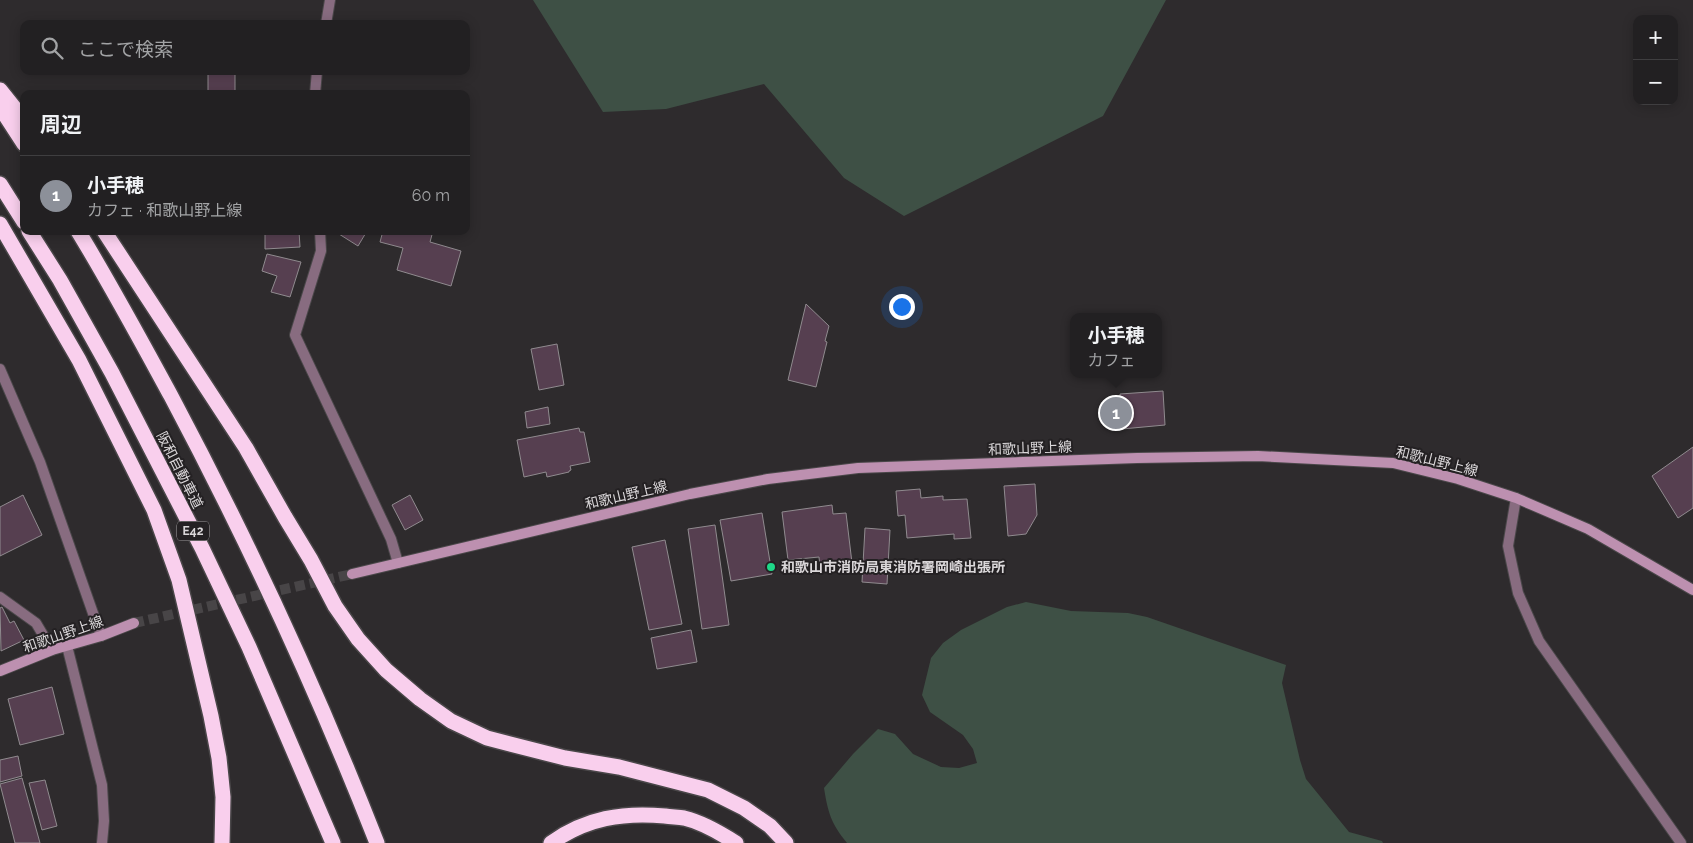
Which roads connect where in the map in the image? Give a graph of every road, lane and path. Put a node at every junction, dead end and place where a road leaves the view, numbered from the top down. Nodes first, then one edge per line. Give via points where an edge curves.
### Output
1 (330, 0) edge
2 (327, 20) edge
3 (317, 75) edge
4 (0, 90) edge
5 (315, 90) edge
6 (0, 106) edge
7 (20, 115) edge
8 (20, 138) edge
9 (0, 184) edge
10 (20, 216) edge
11 (0, 224) edge
12 (32, 235) edge
13 (81, 235) edge
14 (107, 235) edge
15 (320, 235) edge
16 (0, 369) edge
17 (1516, 498) junction
18 (398, 563) junction
19 (352, 574) tunnel mouth
20 (1693, 590) edge
21 (0, 597) edge
22 (134, 624) tunnel mouth
23 (101, 636) junction
24 (67, 646) junction
25 (52, 650) junction
26 (0, 671) edge
27 (102, 843) edge
28 (222, 843) edge
29 (332, 843) edge
30 (377, 843) edge
31 (551, 843) edge
32 (736, 843) edge
33 (786, 843) edge
34 (1681, 843) edge

1 - 2 street
3 - 5 street
4 - 7 highway
6 - 8 highway
9 - 10 highway
11 - 28 highway via 79,360 154,510 179,580 212,716 223,797
12 - 29 highway, 阪和自動車道 / E42 via 112,373 202,548 264,681
13 - 30 highway, 阪和自動車道 via 196,444 238,528 322,708
14 - 33 highway via 246,448 336,606 358,639 386,670 420,700 451,721 487,738 708,790 744,808 770,826
15 - 18 street via 321,251 294,335 390,539
16 - 23 street via 40,462
17 - 18 main road, 和歌山野上線 via 1393,463 1258,456 858,468 768,479 690,494
17 - 20 main road, 和歌山野上線 via 1588,529
17 - 34 street via 1508,546 1518,593 1539,640
18 - 19 main road, 和歌山野上線
21 - 25 street via 36,624
22 - 23 main road, 和歌山野上線
23 - 24 main road, 和歌山野上線
24 - 25 main road, 和歌山野上線
24 - 27 street via 102,785
25 - 26 main road, 和歌山野上線
31 - 32 highway via 566,832 604,818 640,814 684,818

